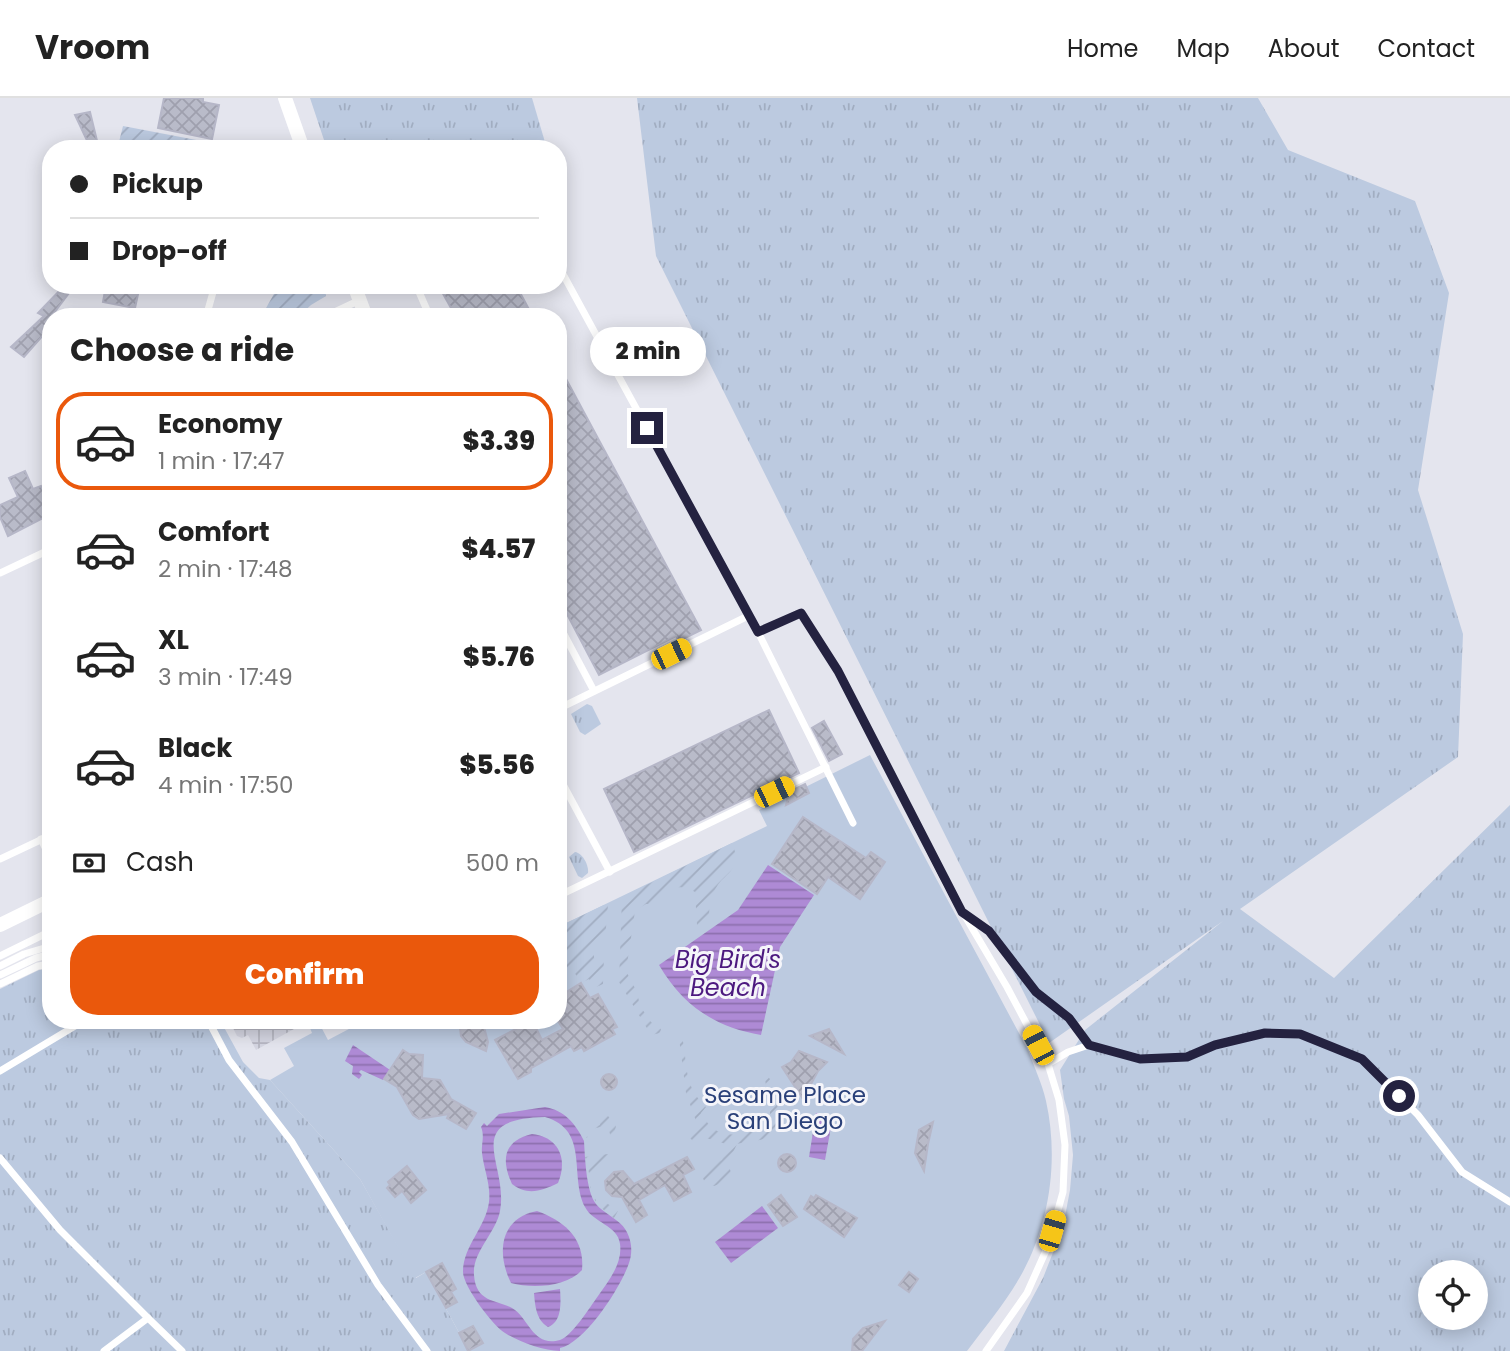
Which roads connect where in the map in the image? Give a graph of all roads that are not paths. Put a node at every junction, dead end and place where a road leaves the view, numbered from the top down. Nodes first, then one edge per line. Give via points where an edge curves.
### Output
1 (285, 98) edge
2 (300, 140) edge
3 (567, 282) edge
4 (351, 294) edge
5 (335, 308) edge
6 (42, 553) edge
7 (0, 573) edge
8 (748, 615) junction
9 (758, 632) junction
10 (567, 640) edge
11 (594, 691) junction
12 (567, 704) edge
13 (826, 767) junction
14 (567, 792) edge
15 (853, 823) dead end
16 (41, 839) edge
17 (0, 859) edge
18 (610, 872) junction
19 (567, 893) edge
20 (42, 904) edge
21 (962, 912) junction
22 (0, 925) edge
23 (42, 935) edge
24 (42, 949) edge
25 (0, 956) edge
26 (42, 956) edge
27 (42, 965) edge
28 (0, 966) edge
29 (0, 975) edge
30 (0, 984) edge
31 (70, 1029) edge
32 (213, 1029) edge
33 (1089, 1045) junction
34 (1048, 1064) junction
35 (0, 1070) edge
36 (0, 1158) edge
37 (1510, 1202) edge
38 (148, 1318) junction
39 (104, 1351) edge
40 (182, 1351) edge
41 (427, 1351) edge
42 (986, 1351) edge

1 - 2 street
3 - 8 lane
4 - 5 lane
6 - 7 lane
8 - 9 lane
8 - 11 lane
9 - 13 lane
9 - 21 lane via 801,613 838,671
10 - 11 lane
11 - 12 lane
13 - 15 lane
13 - 18 lane
14 - 18 lane
16 - 17 lane
18 - 19 lane
20 - 22 street
21 - 33 lane via 989,931 1036,992 1069,1018
21 - 34 lane
23 - 25 lane
24 - 28 lane
26 - 29 lane
27 - 30 lane
31 - 35 lane
32 - 41 lane via 229,1060 292,1142 378,1285
33 - 34 lane
33 - 37 lane via 1140,1059 1187,1057 1265,1033 1300,1034 1362,1059 1418,1115 1462,1172
34 - 42 lane via 1065,1145 1063,1192 1039,1269
36 - 38 lane via 60,1230
38 - 39 lane
38 - 40 lane

